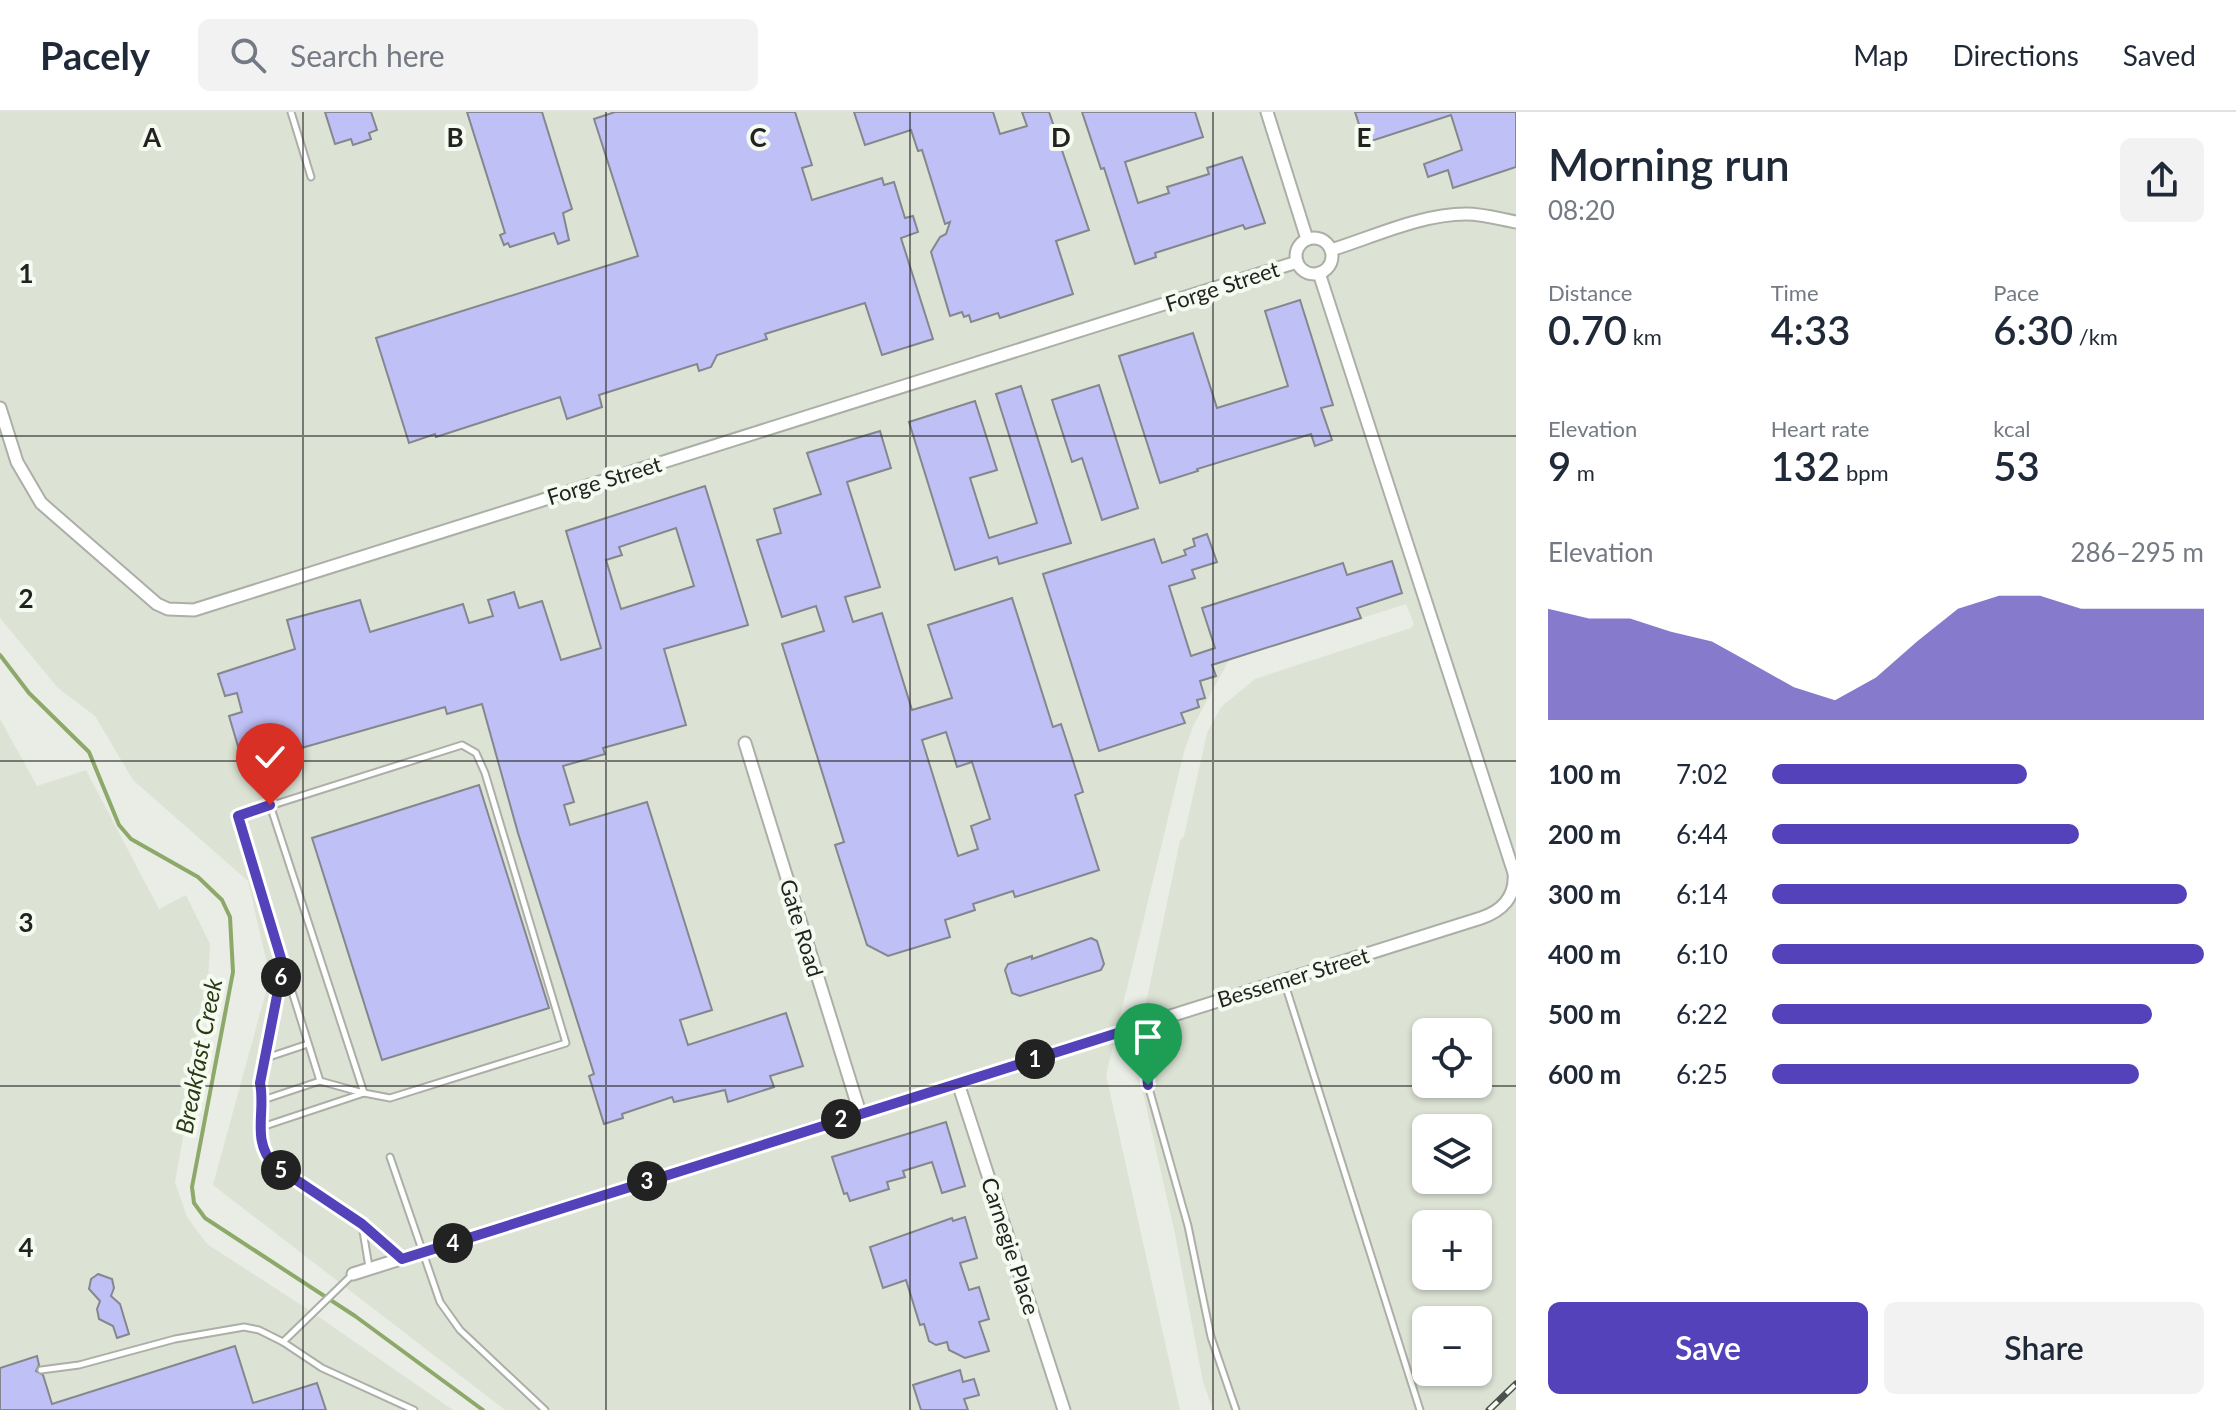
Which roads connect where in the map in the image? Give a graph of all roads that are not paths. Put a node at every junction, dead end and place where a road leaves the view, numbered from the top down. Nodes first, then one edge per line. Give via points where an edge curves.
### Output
1 (291, 112) edge
2 (1267, 112) edge
3 (311, 177) dead end
4 (1516, 222) edge
5 (1307, 239) junction
6 (1331, 250) junction
7 (1297, 262) junction
8 (1319, 273) junction
9 (0, 408) edge
10 (745, 743) dead end
11 (270, 805) junction
12 (283, 965) junction
13 (1284, 980) junction
14 (1162, 1019) junction
15 (308, 1044) junction
16 (265, 1058) junction
17 (320, 1081) junction
18 (958, 1083) junction
19 (364, 1093) junction
20 (263, 1100) junction
21 (860, 1113) junction
22 (259, 1128) junction
23 (390, 1157) dead end
24 (362, 1224) junction
25 (422, 1252) junction
26 (402, 1259) junction
27 (369, 1269) junction
28 (353, 1274) joint
29 (283, 1342) junction
30 (41, 1370) dead end
31 (414, 1410) edge
32 (545, 1410) edge
33 (1064, 1410) edge
34 (1236, 1410) edge
35 (1420, 1410) edge

1 - 3 lane
2 - 5 street
4 - 6 street via 1455,214
5 - 6 street via 1321,239
5 - 7 street via 1298,248
6 - 8 street via 1330,264
7 - 8 street via 1306,271
7 - 9 street, Forge Street via 184,611 146,596 41,503 21,470
8 - 13 street, Bessemer Street via 1515,885 1504,906 1488,916
10 - 21 street, Gate Road
11 - 12 lane via 238,816
11 - 19 lane
11 - 19 lane via 462,745 476,753 485,773 566,1043 390,1098
12 - 15 lane
12 - 16 lane
13 - 14 street, Bessemer Street
13 - 35 lane
14 - 18 street, Bessemer Street
14 - 34 lane via 1163,1037 1148,1063 1148,1085 1188,1226 1211,1337
15 - 16 lane
15 - 17 lane
16 - 20 lane
17 - 19 lane
17 - 20 lane
18 - 21 street, Bessemer Street
18 - 33 street, Carnegie Place
19 - 22 lane
20 - 22 lane
21 - 25 street, Bessemer Street
22 - 24 lane via 274,1165
23 - 25 lane
24 - 26 lane
24 - 27 lane
25 - 26 street, Bessemer Street
25 - 32 lane via 449,1317
26 - 27 street, Bessemer Street
27 - 28 street, Bessemer Street
28 - 29 lane
29 - 30 lane via 244,1327
29 - 31 lane via 322,1368

